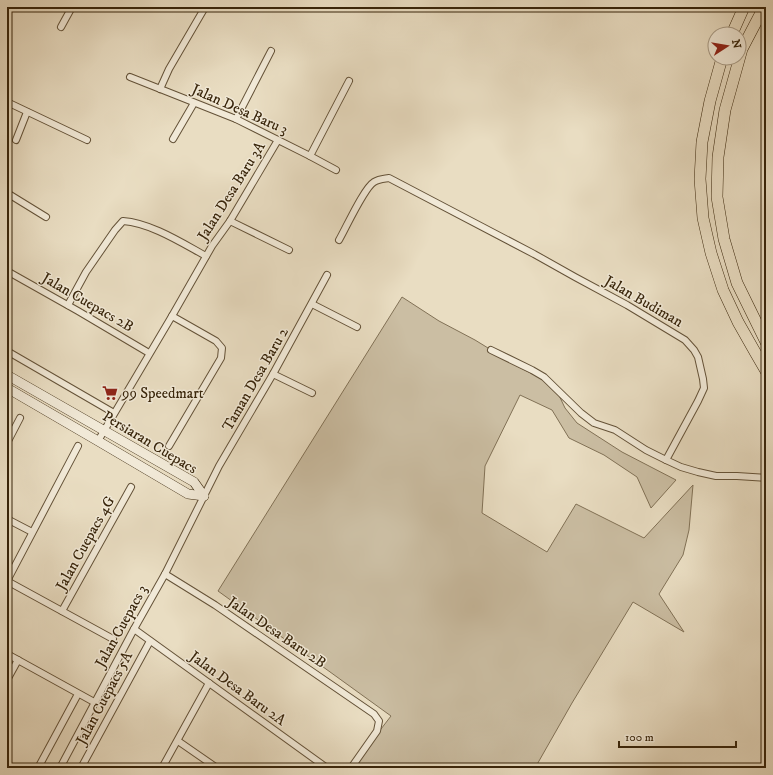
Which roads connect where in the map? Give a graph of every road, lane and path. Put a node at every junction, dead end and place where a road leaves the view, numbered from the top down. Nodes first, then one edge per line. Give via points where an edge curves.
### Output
1 (72, 7) edge
2 (744, 7) edge
3 (764, 7) edge
4 (204, 9) dead end
5 (61, 26) dead end
6 (736, 26) edge
7 (271, 51) dead end
8 (720, 66) edge
9 (130, 77) dead end
10 (349, 81) dead end
11 (160, 90) junction
12 (7, 102) edge
13 (194, 103) junction
14 (28, 112) junction
15 (236, 119) junction
16 (173, 139) dead end
17 (16, 140) dead end
18 (87, 140) dead end
19 (278, 140) junction
20 (310, 156) junction
21 (336, 170) dead end
22 (7, 193) edge
23 (46, 217) dead end
24 (230, 221) junction
25 (339, 240) dead end
26 (289, 250) dead end
27 (206, 256) junction
28 (7, 271) edge
29 (327, 275) dead end
30 (312, 304) junction
31 (68, 305) junction
32 (172, 316) junction
33 (357, 327) dead end
34 (766, 342) edge
35 (492, 350) dead end
36 (7, 351) edge
37 (150, 353) junction
38 (766, 371) edge
39 (273, 374) junction
40 (7, 376) edge
41 (7, 388) edge
42 (312, 393) dead end
43 (114, 413) junction
44 (20, 418) dead end
45 (104, 430) junction
46 (98, 441) junction
47 (7, 443) edge
48 (78, 446) dead end
49 (169, 446) dead end
50 (666, 460) junction
51 (766, 478) edge
52 (131, 486) dead end
53 (204, 496) junction
54 (7, 519) edge
55 (32, 532) junction
56 (165, 574) junction
57 (7, 581) edge
58 (62, 611) junction
59 (134, 629) junction
60 (113, 639) dead end
61 (150, 641) junction
62 (7, 654) edge
63 (18, 660) junction
64 (7, 680) edge
65 (209, 683) junction
66 (78, 694) junction
67 (94, 702) junction
68 (178, 741) junction
69 (38, 768) edge
70 (60, 768) edge
71 (81, 768) edge
72 (162, 768) edge
73 (217, 768) edge
74 (327, 768) edge
75 (351, 768) edge

1 - 5 street
2 - 6 highway
3 - 34 highway via 742,49 725,110 718,157 717,197 724,239 737,283
4 - 11 street via 169,69
7 - 15 street
8 - 38 highway via 702,142 700,179 703,218 710,253 723,290
9 - 11 street, Jalan Desa Baru 3
10 - 20 street
11 - 13 street, Jalan Desa Baru 3
12 - 14 street
13 - 15 street, Jalan Desa Baru 3
13 - 16 street
14 - 17 street
14 - 18 street
15 - 19 street, Jalan Desa Baru 3
19 - 20 street, Jalan Desa Baru 3
19 - 24 street, Jalan Desa Baru 3A
20 - 21 street, Jalan Desa Baru 3
22 - 23 street
24 - 26 street
24 - 27 street, Jalan Desa Baru 3A
25 - 50 street, Jalan Budiman via 366,189 373,182 389,178 627,305 685,340 698,357 704,388
27 - 31 street via 165,234 133,222 123,221 86,272
27 - 32 street, Jalan Desa Baru 3A
28 - 31 street, Jalan Cuepacs 2B
29 - 30 street, Taman Desa Baru 2
30 - 33 street
30 - 39 street, Taman Desa Baru 2
31 - 37 street, Jalan Cuepacs 2B
32 - 37 street, Jalan Desa Baru 3A
32 - 49 street via 222,348 221,358
35 - 50 street via 544,377 594,423 615,430
36 - 43 street
37 - 43 street, Jalan Desa Baru 3A
39 - 42 street
39 - 53 street, Taman Desa Baru 2
40 - 45 street, Persiaran Cuepacs
41 - 46 street, Persiaran Cuepacs
43 - 45 street, Jalan Desa Baru 3A
44 - 47 street
45 - 46 street, Jalan Desa Baru 3A
45 - 53 street, Persiaran Cuepacs via 194,482
46 - 53 street, Persiaran Cuepacs via 188,494
48 - 55 street
50 - 51 street via 687,469 716,476
52 - 58 street, Jalan Cuepacs 4G
53 - 56 street, Jalan Cuepacs 3
54 - 55 street
55 - 57 street
56 - 59 street, Jalan Cuepacs 3
56 - 75 street, Jalan Desa Baru 2B via 374,714 379,722 377,731
57 - 58 street
58 - 60 street
59 - 61 street, Jalan Desa Baru 2A
59 - 67 street, Jalan Cuepacs 3
61 - 65 street, Jalan Desa Baru 2A
61 - 71 street, Jalan Cuepacs 5A
62 - 63 street
63 - 64 street
63 - 66 street
65 - 68 street
65 - 74 street, Jalan Desa Baru 2A
66 - 67 street
66 - 69 street
67 - 70 street, Jalan Cuepacs 3
68 - 72 street
68 - 73 street

